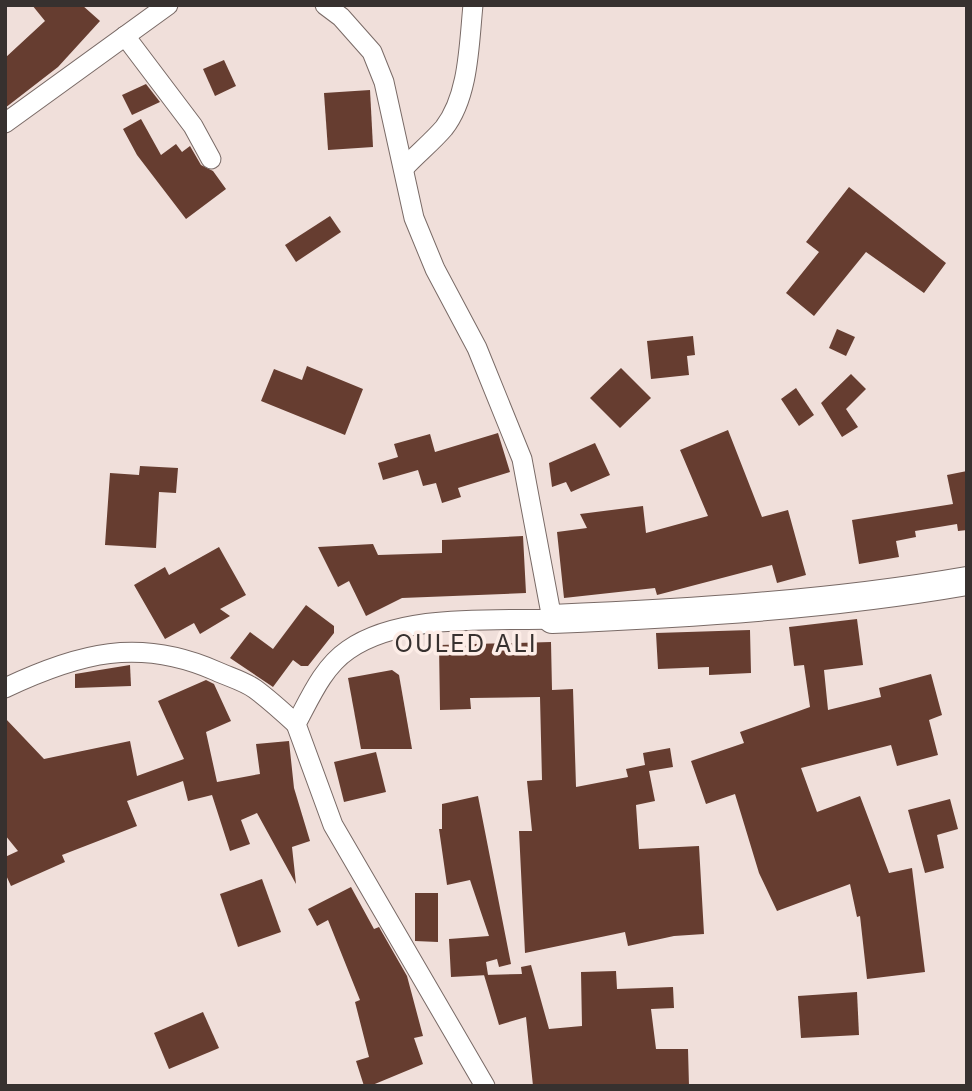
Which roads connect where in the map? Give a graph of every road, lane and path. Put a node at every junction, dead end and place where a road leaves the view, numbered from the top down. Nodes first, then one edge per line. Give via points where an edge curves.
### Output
1 (168, 5) edge
2 (325, 5) edge
3 (473, 5) edge
4 (125, 36) junction
5 (5, 123) edge
6 (211, 159) dead end
7 (405, 167) junction
8 (967, 581) edge
9 (552, 619) junction
10 (5, 688) edge
11 (296, 724) junction
12 (485, 1086) edge

1 - 4 street
2 - 7 street via 372,52
3 - 7 street via 468,58 458,98 445,126
4 - 5 street
4 - 6 street via 193,126
7 - 9 street via 414,218 477,348 522,459
8 - 9 street via 867,597 704,612
9 - 11 street via 425,624 382,632 347,650 323,675
10 - 11 street via 38,672 109,651 155,653 197,663 253,688
11 - 12 street via 332,825

